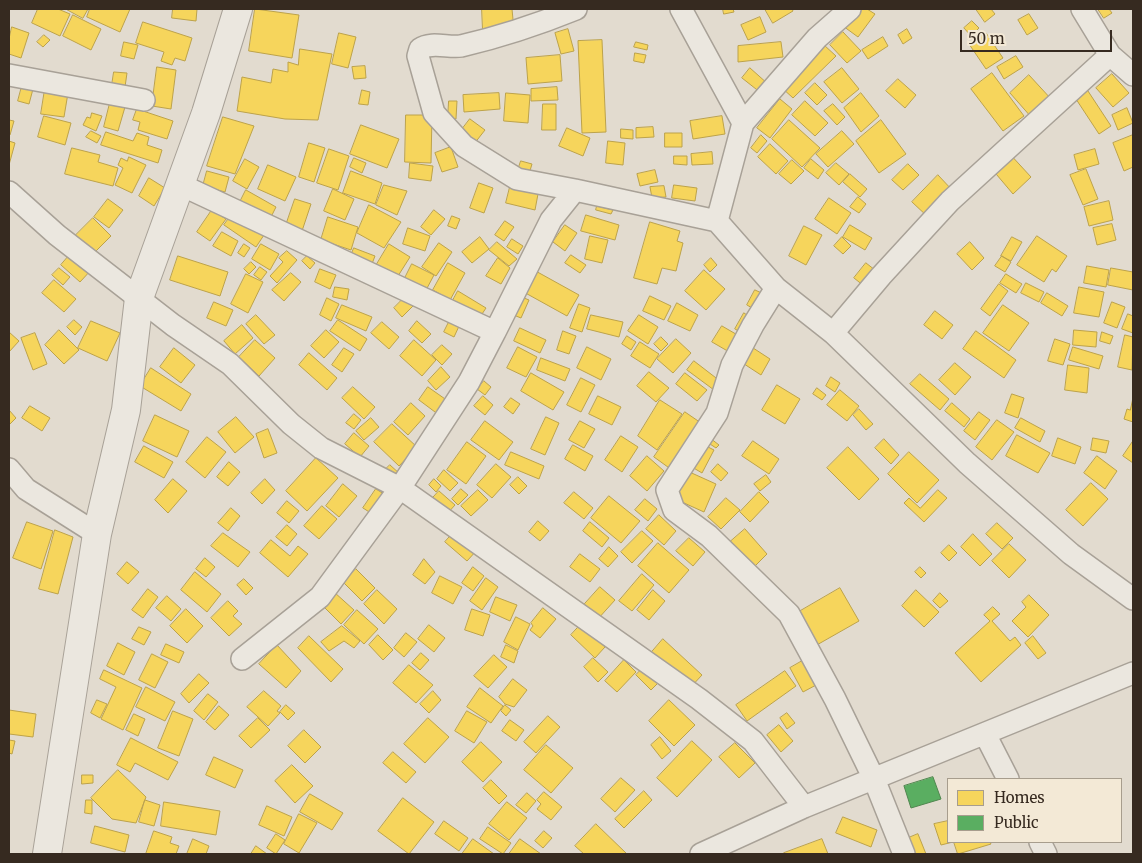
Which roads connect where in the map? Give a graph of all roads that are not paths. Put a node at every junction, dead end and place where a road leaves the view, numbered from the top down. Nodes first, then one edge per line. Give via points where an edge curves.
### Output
1 (238, 9) edge
2 (576, 9) edge
3 (681, 9) edge
4 (850, 9) edge
5 (1082, 9) edge
6 (1110, 55) junction
7 (9, 75) edge
8 (1133, 76) edge
9 (144, 100) dead end
10 (743, 123) junction
11 (179, 184) junction
12 (575, 190) junction
13 (9, 192) edge
14 (717, 221) junction
15 (776, 288) junction
16 (139, 298) junction
17 (495, 332) junction
18 (833, 333) junction
19 (9, 469) edge
20 (400, 488) junction
21 (97, 534) junction
22 (1133, 599) edge
23 (242, 659) dead end
24 (1133, 673) edge
25 (985, 734) junction
26 (1007, 778) edge
27 (874, 779) junction
28 (804, 807) junction
29 (47, 854) edge
30 (701, 854) edge
31 (904, 854) edge

1 - 11 street via 206,113
2 - 12 street via 540,24 459,46 425,45 418,56 434,112 464,146 516,179
3 - 10 street
4 - 10 street via 818,38
5 - 6 street
6 - 8 street
6 - 18 street via 950,201
7 - 9 street
10 - 14 street
11 - 16 street
11 - 17 street
12 - 14 street
12 - 17 street via 551,220
13 - 16 street via 57,235
14 - 15 street
15 - 18 street
15 - 27 street via 732,365 717,413 667,490 674,510 709,536 789,614
16 - 20 street via 230,364 291,424 321,448
16 - 21 street via 126,410
17 - 20 street via 469,382
18 - 22 street via 967,463 1071,554
19 - 21 street via 26,489
20 - 23 street via 320,597
20 - 28 street via 700,699 753,740
21 - 29 street
24 - 25 street
25 - 26 street
25 - 27 street
27 - 28 street
27 - 31 street
28 - 30 street

